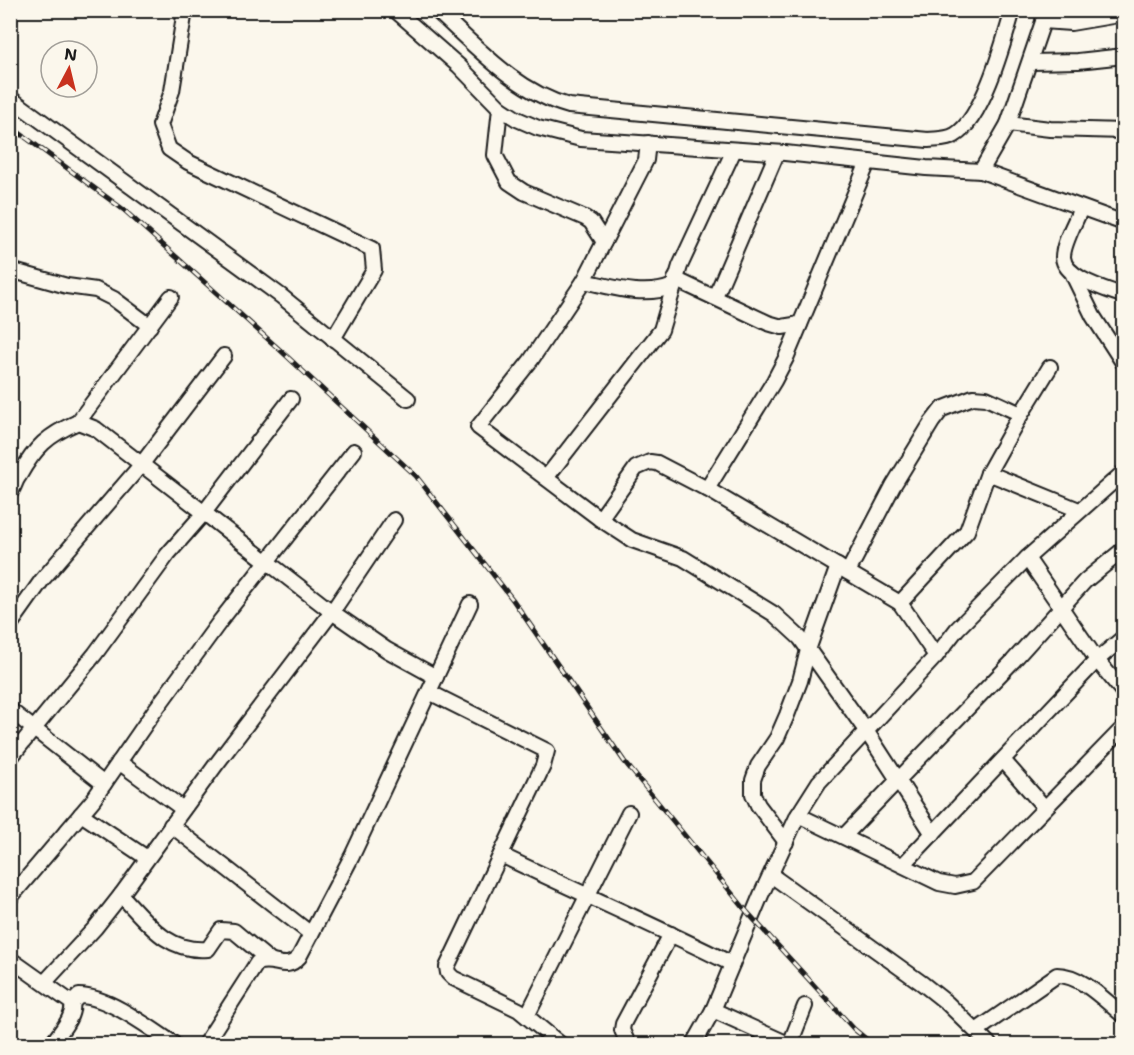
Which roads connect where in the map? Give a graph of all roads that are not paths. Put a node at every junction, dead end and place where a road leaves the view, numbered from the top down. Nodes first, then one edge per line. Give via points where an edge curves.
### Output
1 (185, 10) edge
2 (395, 10) edge
3 (436, 10) edge
4 (1013, 10) edge
5 (1124, 14) edge
6 (1045, 16) edge
7 (1124, 56) edge
8 (1031, 62) junction
9 (10, 98) edge
10 (500, 108) junction
11 (1008, 124) junction
12 (1124, 131) edge
13 (648, 143) junction
14 (734, 150) junction
15 (777, 153) junction
16 (868, 162) junction
17 (981, 171) junction
18 (1082, 208) junction
19 (1124, 223) edge
20 (604, 242) junction
21 (10, 270) edge
22 (1073, 275) junction
23 (584, 281) junction
24 (674, 282) junction
25 (1124, 296) edge
26 (171, 297) dead end
27 (714, 297) junction
28 (800, 324) junction
29 (150, 326) junction
30 (333, 339) junction
31 (224, 356) dead end
32 (1124, 364) edge
33 (1050, 367) dead end
34 (291, 399) dead end
35 (408, 399) dead end
36 (1021, 414) junction
37 (78, 422) junction
38 (354, 451) dead end
39 (141, 465) junction
40 (1124, 472) edge
41 (988, 473) junction
42 (546, 478) junction
43 (707, 489) junction
44 (10, 493) edge
45 (1079, 510) junction
46 (203, 514) junction
47 (600, 519) junction
48 (394, 520) dead end
49 (1124, 549) edge
50 (1027, 558) junction
51 (267, 563) junction
52 (843, 569) junction
53 (900, 603) junction
54 (470, 604) dead end
55 (1062, 608) junction
56 (332, 612) junction
57 (10, 625) edge
58 (1124, 637) edge
59 (808, 650) junction
60 (936, 656) junction
61 (1098, 660) junction
62 (436, 677) junction
63 (429, 692) junction
64 (1124, 693) edge
65 (10, 710) edge
66 (1124, 727) edge
67 (35, 729) junction
68 (867, 732) junction
69 (10, 758) edge
70 (1003, 760) junction
71 (119, 762) junction
72 (897, 782) junction
73 (104, 784) junction
74 (1045, 808) junction
75 (183, 809) junction
76 (629, 813) dead end
77 (81, 814) junction
78 (798, 815) junction
79 (171, 825) junction
80 (933, 834) junction
81 (844, 836) junction
82 (786, 842) junction
83 (501, 855) junction
84 (147, 858) junction
85 (903, 865) junction
86 (771, 875) junction
87 (121, 895) junction
88 (587, 897) junction
89 (10, 898) edge
90 (311, 934) junction
91 (670, 934) junction
92 (10, 959) edge
93 (270, 961) junction
94 (732, 964) junction
95 (45, 982) junction
96 (72, 1003) junction
97 (805, 1006) dead end
98 (713, 1010) junction
99 (527, 1016) junction
100 (1124, 1016) edge
101 (976, 1031) junction
102 (55, 1044) edge
103 (174, 1044) edge
104 (205, 1044) edge
105 (560, 1044) edge
106 (628, 1044) edge
107 (696, 1044) edge
108 (789, 1044) edge
109 (989, 1044) edge

1 - 30 street via 172,91 160,125 169,149 188,162 372,249 374,270
2 - 10 street
3 - 4 street via 503,71 533,92 560,104 928,140 955,135 970,120 988,83
5 - 6 street via 1071,23
6 - 8 street
7 - 8 street
8 - 11 street
9 - 30 street via 281,296
10 - 13 street via 517,119 559,134
10 - 20 street via 495,154 509,182 585,218
11 - 12 street
11 - 17 street
13 - 14 street
13 - 20 street via 646,160
14 - 15 street
14 - 24 street
15 - 16 street
15 - 27 street
16 - 17 street
16 - 28 street
17 - 18 street
18 - 19 street
18 - 22 street via 1064,250 1063,259
20 - 23 street
21 - 29 street via 96,290
22 - 25 street
22 - 32 street via 1093,316
23 - 24 street via 636,291 661,291
23 - 42 street via 531,360 478,427
24 - 27 street
24 - 42 street via 661,330
26 - 29 street
27 - 28 street via 776,326
28 - 43 street via 774,381
29 - 37 street
30 - 35 street
31 - 39 street
33 - 36 street
34 - 46 street
36 - 41 street
36 - 52 street via 986,398 973,397 942,409
37 - 39 street via 96,429
37 - 44 street via 38,446
38 - 51 street
39 - 46 street
39 - 57 street via 42,580
40 - 45 street
41 - 45 street
41 - 53 street via 967,531
42 - 47 street
43 - 47 street via 657,463 641,465
43 - 52 street
45 - 50 street
46 - 51 street
46 - 67 street
47 - 59 street via 632,540 683,558 774,614
48 - 56 street
49 - 55 street via 1085,581
50 - 55 street
50 - 60 street
51 - 56 street
51 - 71 street
52 - 53 street
52 - 59 street
53 - 60 street
54 - 62 street
55 - 61 street
55 - 72 street
56 - 62 street via 387,650
56 - 75 street
58 - 61 street
59 - 68 street
59 - 82 street via 777,738 753,780 758,805
60 - 68 street
61 - 64 street
61 - 70 street
62 - 63 street
63 - 83 street via 546,751 543,766
63 - 90 street
65 - 67 street
66 - 74 street
67 - 69 street
67 - 73 street
68 - 72 street
68 - 78 street via 819,782
70 - 74 street
70 - 80 street
71 - 73 street
71 - 75 street
72 - 80 street
72 - 81 street
73 - 77 street
74 - 85 street via 973,882 955,886 939,883
75 - 79 street
76 - 88 street
77 - 84 street
77 - 89 street
78 - 81 street
78 - 82 street
79 - 84 street
79 - 90 street
80 - 85 street
81 - 85 street
82 - 86 street
83 - 88 street
83 - 99 street via 447,968 453,978
84 - 87 street
86 - 94 street
86 - 101 street via 923,984
87 - 93 street via 165,940 179,947 208,950 221,930 226,930
87 - 95 street
88 - 91 street
88 - 99 street
90 - 93 street via 293,963
91 - 94 street
91 - 106 street via 623,1024
92 - 95 street
93 - 104 street via 257,963
94 - 98 street
95 - 96 street
96 - 102 street via 71,1015
96 - 103 street via 80,996 98,1000
97 - 108 street
98 - 107 street
98 - 108 street
99 - 105 street
100 - 101 street via 1080,982 1057,975
101 - 109 street

